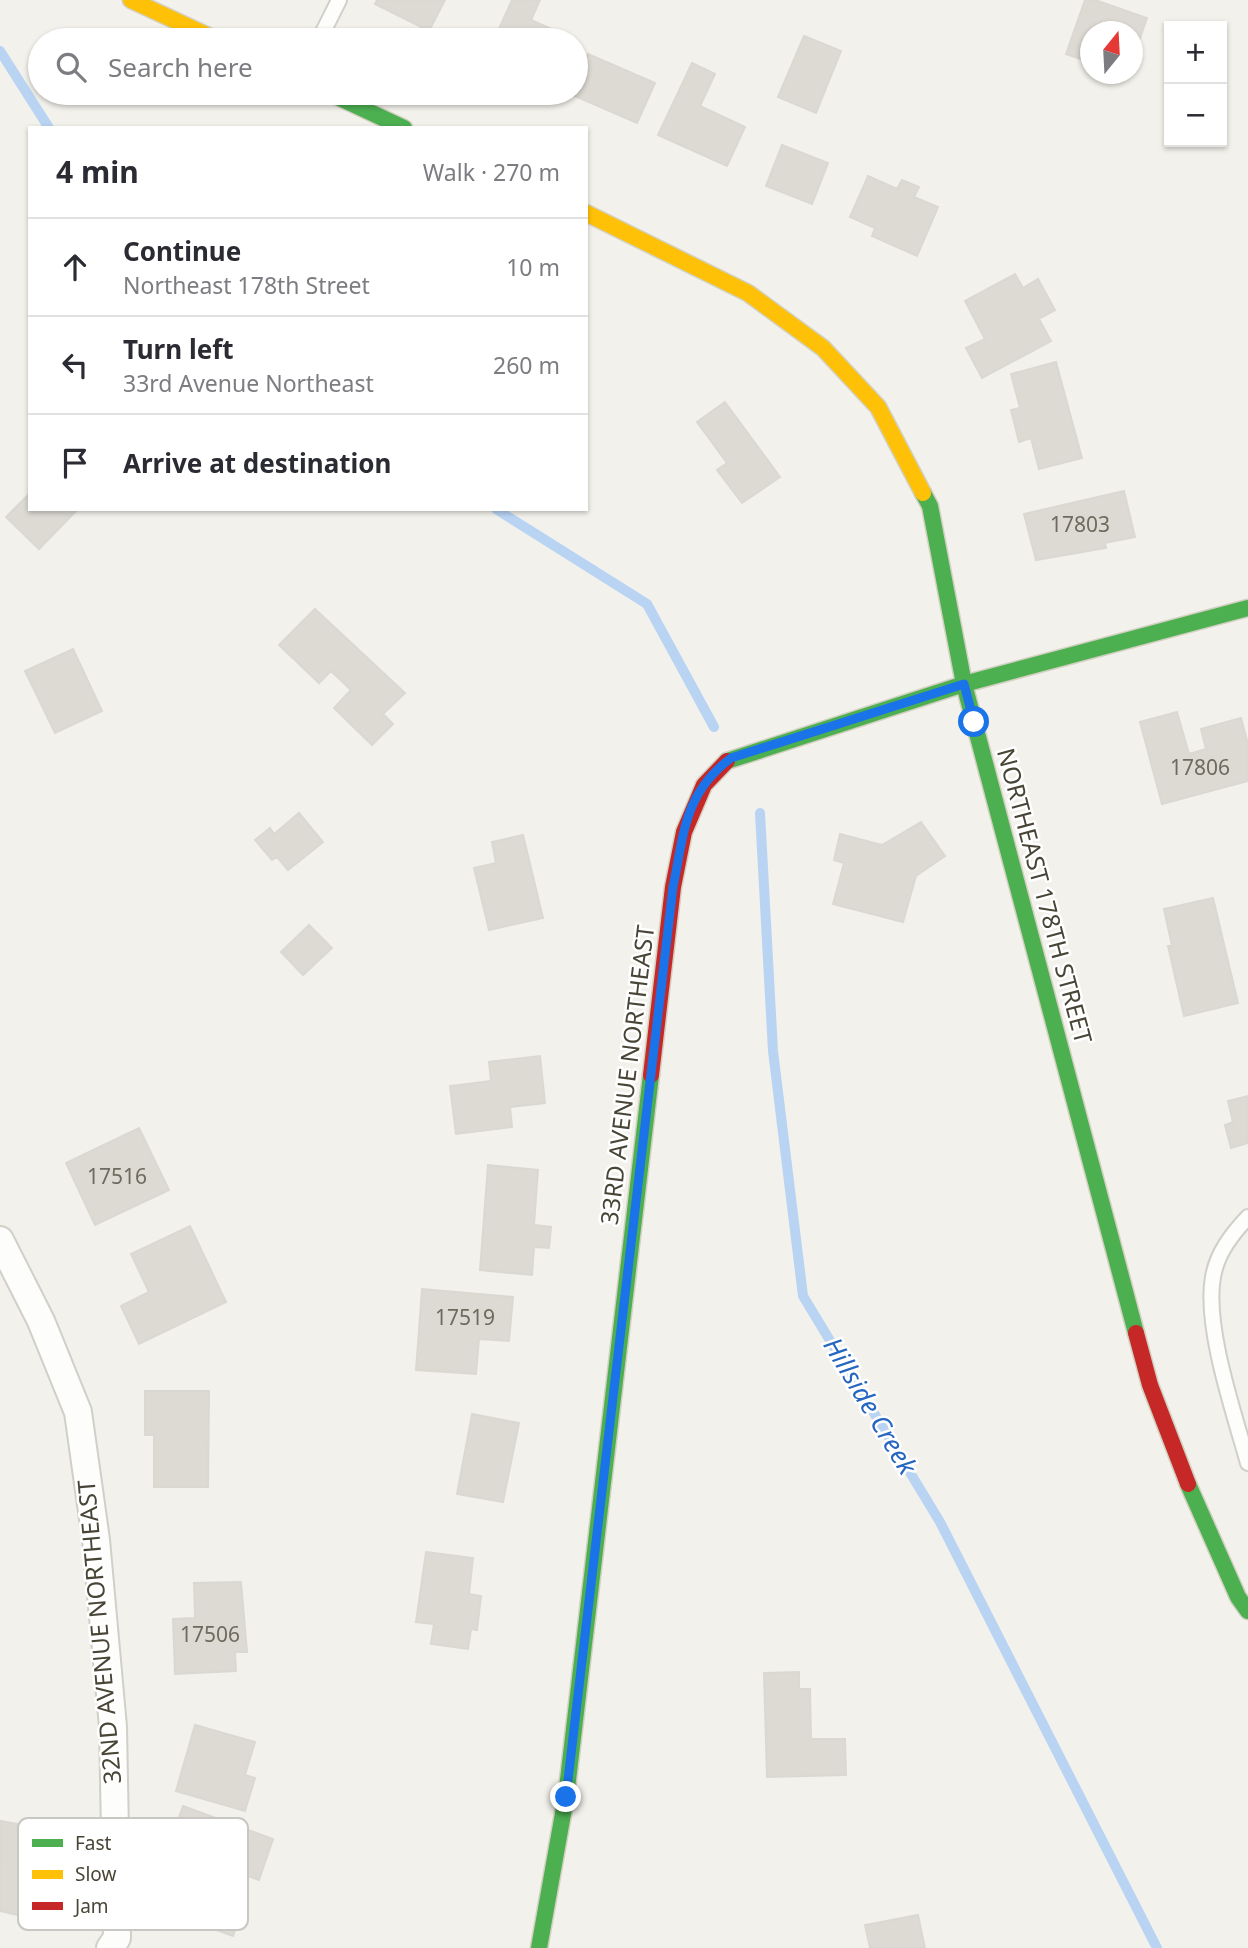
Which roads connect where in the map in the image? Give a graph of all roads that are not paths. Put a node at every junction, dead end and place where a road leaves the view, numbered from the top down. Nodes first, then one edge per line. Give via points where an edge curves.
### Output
1 (131, 0) edge
2 (339, 0) edge
3 (191, 28) edge
4 (325, 28) edge
5 (355, 105) edge
6 (400, 126) edge
7 (588, 214) edge
8 (1248, 608) edge
9 (964, 684) junction
10 (1248, 1217) edge
11 (0, 1240) edge
12 (1248, 1463) edge
13 (1248, 1611) edge
14 (114, 1818) edge
15 (539, 1948) edge

1 - 3 main road
2 - 4 lane
5 - 6 main road
7 - 9 main road, NORTHEAST 178TH STREET via 748,293 823,348 878,407 930,506
8 - 9 main road, 33RD AVENUE NORTHEAST
9 - 13 main road, NORTHEAST 178TH STREET via 1150,1385 1197,1508
9 - 15 main road, 33RD AVENUE NORTHEAST via 731,758 698,790 687,822 673,887 566,1797
10 - 12 lane via 1229,1237 1213,1275 1210,1308
11 - 14 street, 32ND AVENUE NORTHEAST via 41,1321 78,1412 96,1541 113,1727

